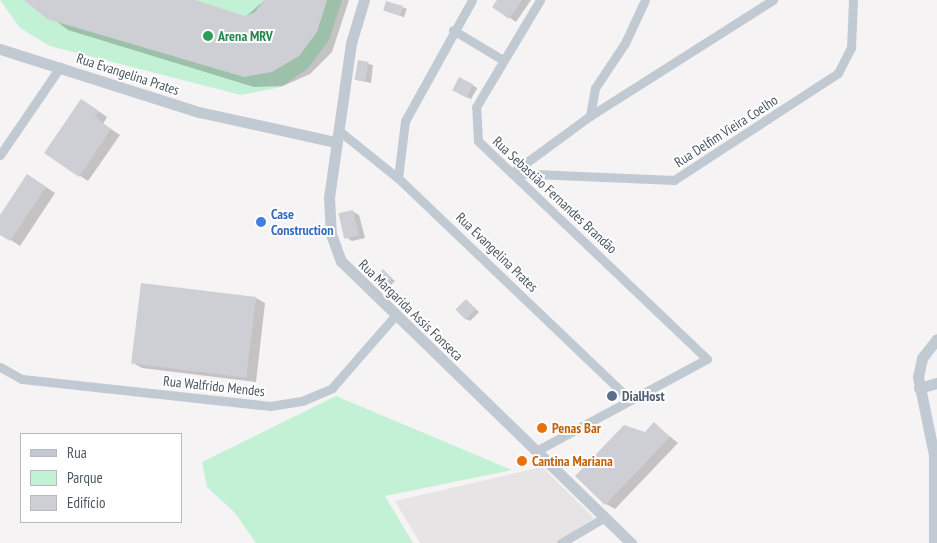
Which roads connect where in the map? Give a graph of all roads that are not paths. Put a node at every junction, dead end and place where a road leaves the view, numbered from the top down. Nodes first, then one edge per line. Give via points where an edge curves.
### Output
1 (364, 0) edge
2 (472, 0) edge
3 (540, 0) edge
4 (645, 0) edge
5 (774, 0) edge
6 (853, 0) edge
7 (453, 30) junction
8 (0, 49) edge
9 (503, 60) junction
10 (60, 68) junction
11 (590, 116) junction
12 (338, 130) junction
13 (336, 142) junction
14 (0, 155) edge
15 (512, 173) junction
16 (398, 178) junction
17 (394, 317) junction
18 (937, 338) edge
19 (0, 366) edge
20 (937, 383) edge
21 (919, 388) junction
22 (630, 400) junction
23 (536, 451) junction
24 (605, 517) junction
25 (562, 543) edge
26 (631, 543) edge
27 (934, 543) edge

1 - 12 street, Rua Margarida Assis Fonseca via 351,42
2 - 7 street
3 - 9 street, Rua Sebastião Fernandes Brandão
4 - 11 street via 625,44 595,88
5 - 11 street
6 - 15 street, Rua Delfim Vieira Coelho via 848,59 832,78 674,180
7 - 9 street
7 - 16 street via 405,121
8 - 10 street, Rua Evangelina Prates
9 - 15 street, Rua Sebastião Fernandes Brandão via 484,88 474,118 478,141
10 - 13 street, Rua Evangelina Prates via 198,112
10 - 14 street
11 - 15 street
12 - 13 street, Rua Margarida Assis Fonseca
12 - 16 street, Rua Evangelina Prates
13 - 17 street, Rua Margarida Assis Fonseca via 328,204 334,243 354,278
15 - 22 street, Rua Sebastião Fernandes Brandão via 707,359
16 - 22 street, Rua Evangelina Prates
17 - 19 street, Rua Walfrido Mendes via 332,388 302,401 270,406 22,379
17 - 23 street, Rua Margarida Assis Fonseca
18 - 21 street via 922,358
20 - 21 street
21 - 27 street via 934,455
22 - 23 street
23 - 24 street, Rua Margarida Assis Fonseca
24 - 25 street
24 - 26 street, Rua Margarida Assis Fonseca

